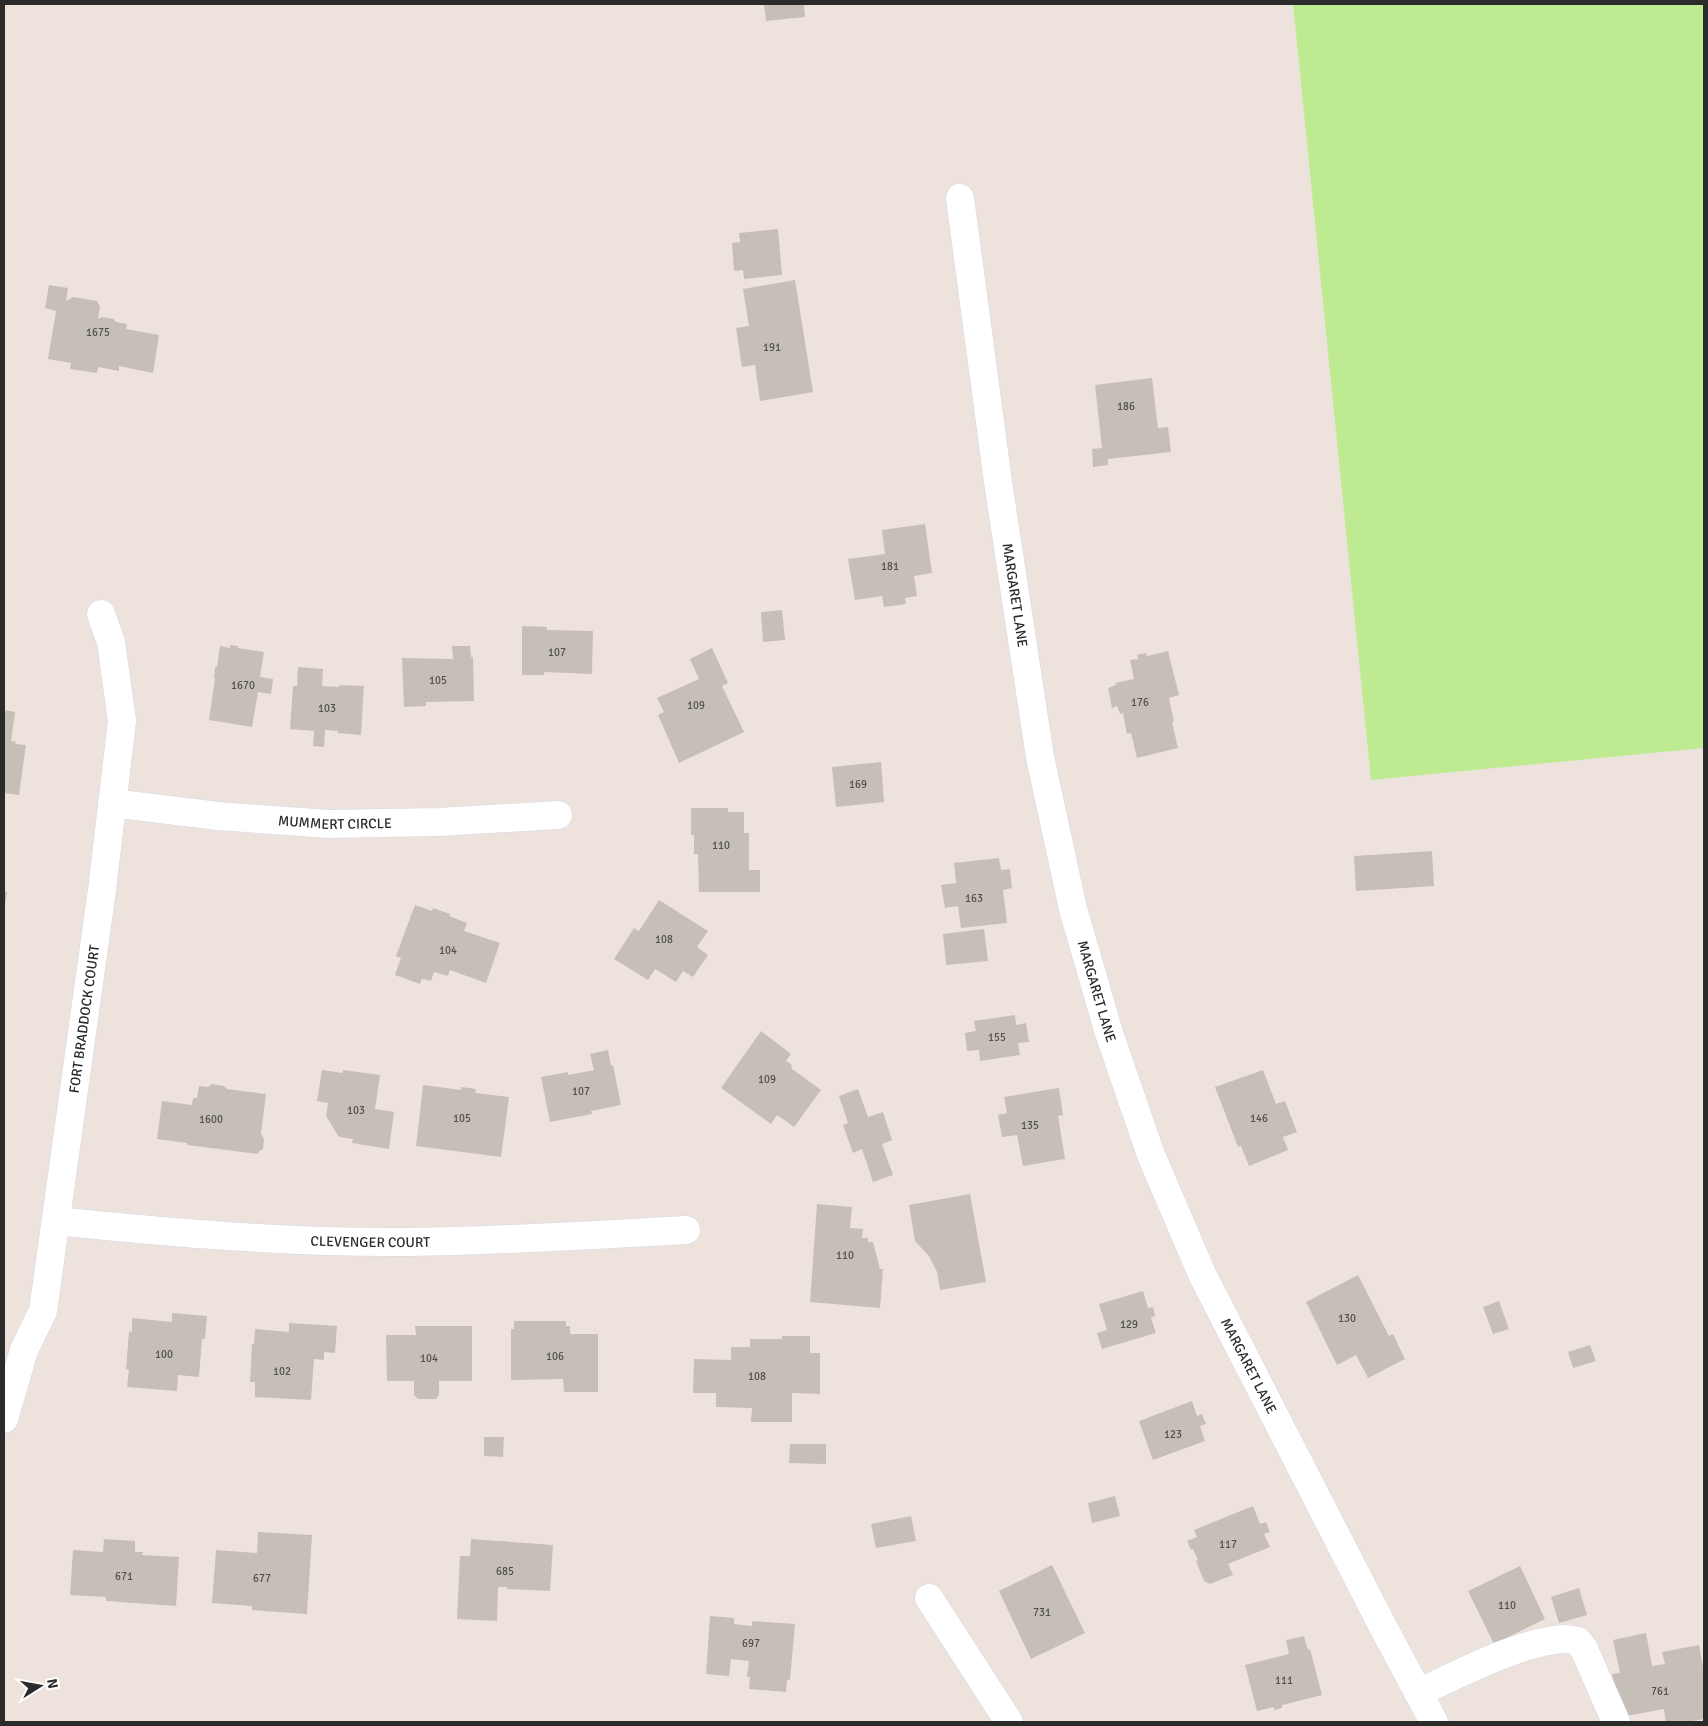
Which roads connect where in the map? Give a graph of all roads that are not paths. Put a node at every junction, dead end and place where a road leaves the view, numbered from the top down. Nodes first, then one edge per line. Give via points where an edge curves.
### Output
1 (960, 198) dead end
2 (101, 614) dead end
3 (112, 803) junction
4 (558, 815) dead end
5 (56, 1221) junction
6 (686, 1230) dead end
7 (4, 1419) edge
8 (929, 1598) dead end
9 (1418, 1692) junction
10 (1009, 1722) edge
11 (1434, 1722) edge
12 (1616, 1722) edge

1 - 9 street, MARGARET LANE via 998,482 1040,757 1073,909 1109,1033 1152,1155 1202,1274
2 - 3 street, FORT BRADDOCK COURT via 111,642 122,721
3 - 4 street, MUMMERT CIRCLE via 218,816 329,824
3 - 5 street, FORT BRADDOCK COURT
5 - 6 street, CLEVENGER COURT via 260,1238 410,1242
5 - 7 street, FORT BRADDOCK COURT via 44,1311 24,1350
8 - 10 street
9 - 11 street, MARGARET LANE
9 - 12 street via 1507,1654 1546,1641 1566,1639 1578,1641 1584,1649

